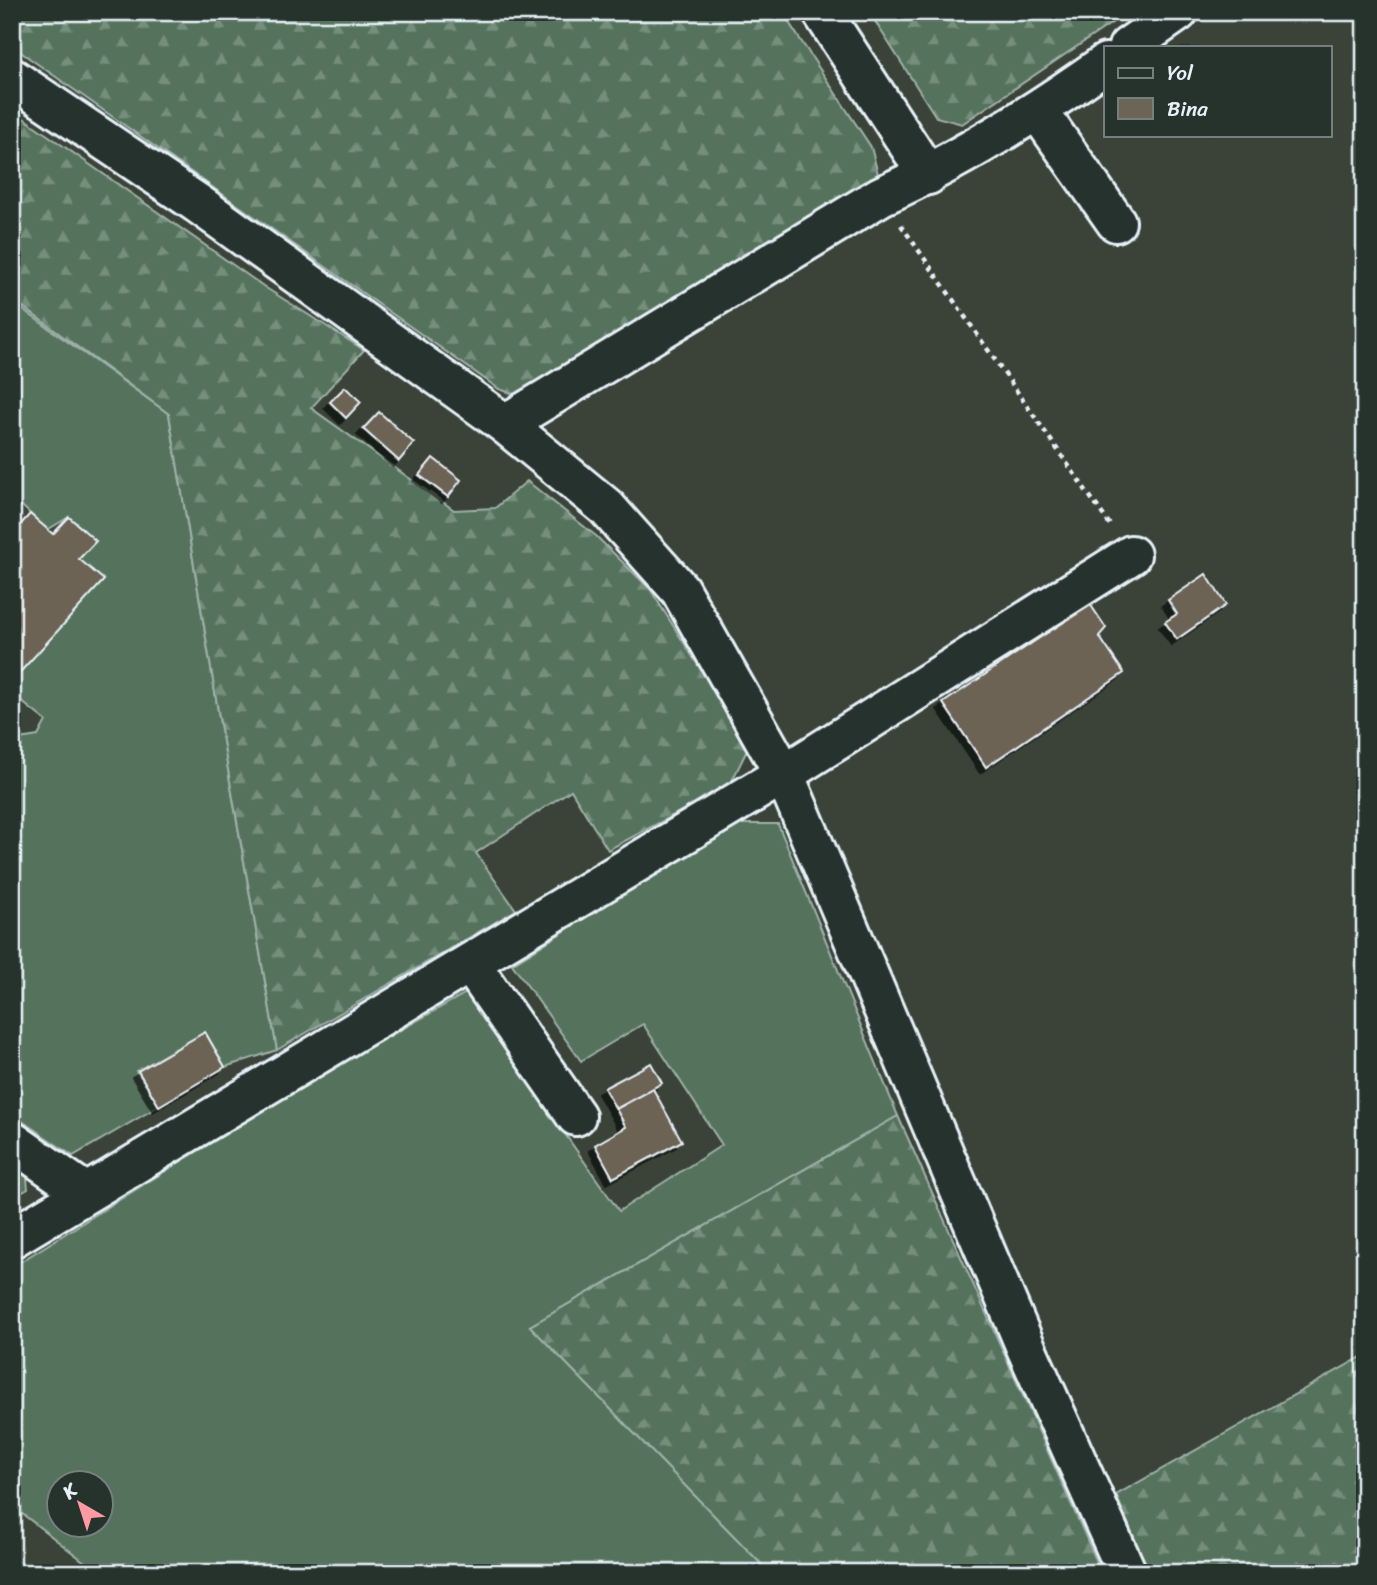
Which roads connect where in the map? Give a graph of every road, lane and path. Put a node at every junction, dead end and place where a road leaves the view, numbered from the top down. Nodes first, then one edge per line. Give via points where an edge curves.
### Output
1 (822, 12) edge
2 (1178, 12) edge
3 (1129, 46) edge
4 (1104, 64) edge
5 (12, 78) edge
6 (1038, 111) junction
7 (928, 175) junction
8 (881, 196) junction
9 (1116, 222) dead end
10 (505, 425) junction
11 (1130, 555) joint
12 (784, 774) junction
13 (470, 963) junction
14 (576, 1116) dead end
15 (12, 1141) edge
16 (86, 1194) junction
17 (12, 1238) edge
18 (1127, 1573) edge

1 - 7 street
2 - 3 street
4 - 6 street
5 - 10 street via 197,202
6 - 7 street
6 - 9 street
7 - 8 street
8 - 10 street
8 - 11 path
10 - 12 street via 606,507 680,590
11 - 12 street
12 - 13 street
12 - 18 street via 1027,1350
13 - 14 street
13 - 16 street
15 - 16 street
16 - 17 street

